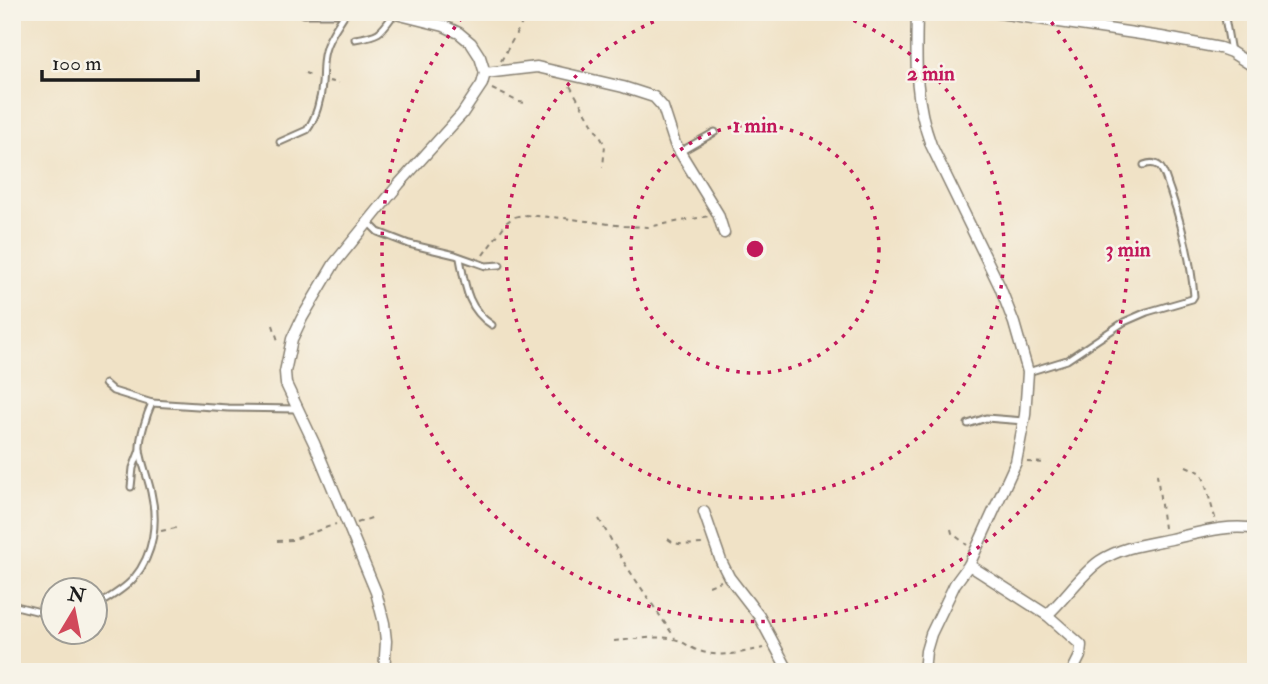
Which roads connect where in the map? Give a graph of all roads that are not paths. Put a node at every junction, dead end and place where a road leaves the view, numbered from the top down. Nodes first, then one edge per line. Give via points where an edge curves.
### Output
1 (992, 12) edge
2 (1224, 12) edge
3 (345, 13) edge
4 (391, 13) edge
5 (917, 13) edge
6 (304, 14) dead end
7 (355, 39) dead end
8 (1231, 52) junction
9 (1256, 68) edge
10 (490, 72) junction
11 (715, 132) dead end
12 (280, 142) dead end
13 (680, 152) junction
14 (1144, 165) dead end
15 (367, 221) junction
16 (724, 233) dead end
17 (460, 258) junction
18 (500, 265) dead end
19 (492, 325) dead end
20 (1028, 372) junction
21 (105, 384) dead end
22 (152, 403) junction
23 (298, 409) junction
24 (1024, 421) junction
25 (968, 424) dead end
26 (140, 450) junction
27 (131, 486) dead end
28 (704, 512) dead end
29 (1256, 529) edge
30 (969, 565) junction
31 (108, 597) edge
32 (12, 605) edge
33 (38, 612) edge
34 (1048, 615) junction
35 (384, 672) edge
36 (789, 672) edge
37 (924, 672) edge
38 (1072, 672) edge

1 - 8 street
2 - 8 lane
3 - 6 lane
3 - 12 lane via 325,50 322,86 310,127
4 - 7 lane via 381,32
4 - 10 street via 459,33
5 - 20 street via 916,79 926,131 1000,287
8 - 9 street
10 - 13 street via 537,67 654,97 663,107
10 - 15 street via 462,114
11 - 13 lane
13 - 16 street via 718,214
14 - 20 lane via 1157,164 1165,174 1187,248 1194,296 1124,322 1067,360
15 - 17 lane via 388,236
15 - 23 street via 334,264 292,339 286,384
17 - 18 lane
17 - 19 lane via 472,306
20 - 24 street
21 - 22 lane
22 - 23 lane
22 - 26 lane
23 - 35 street via 376,592 385,632
24 - 25 lane via 986,418
24 - 30 street via 1016,462
26 - 27 lane
26 - 31 lane via 152,493 152,544 133,580
28 - 36 street via 729,577 759,616
29 - 34 street via 1218,528 1114,554 1097,563
30 - 34 street
30 - 37 street via 931,634
32 - 33 lane
34 - 38 street via 1081,645

